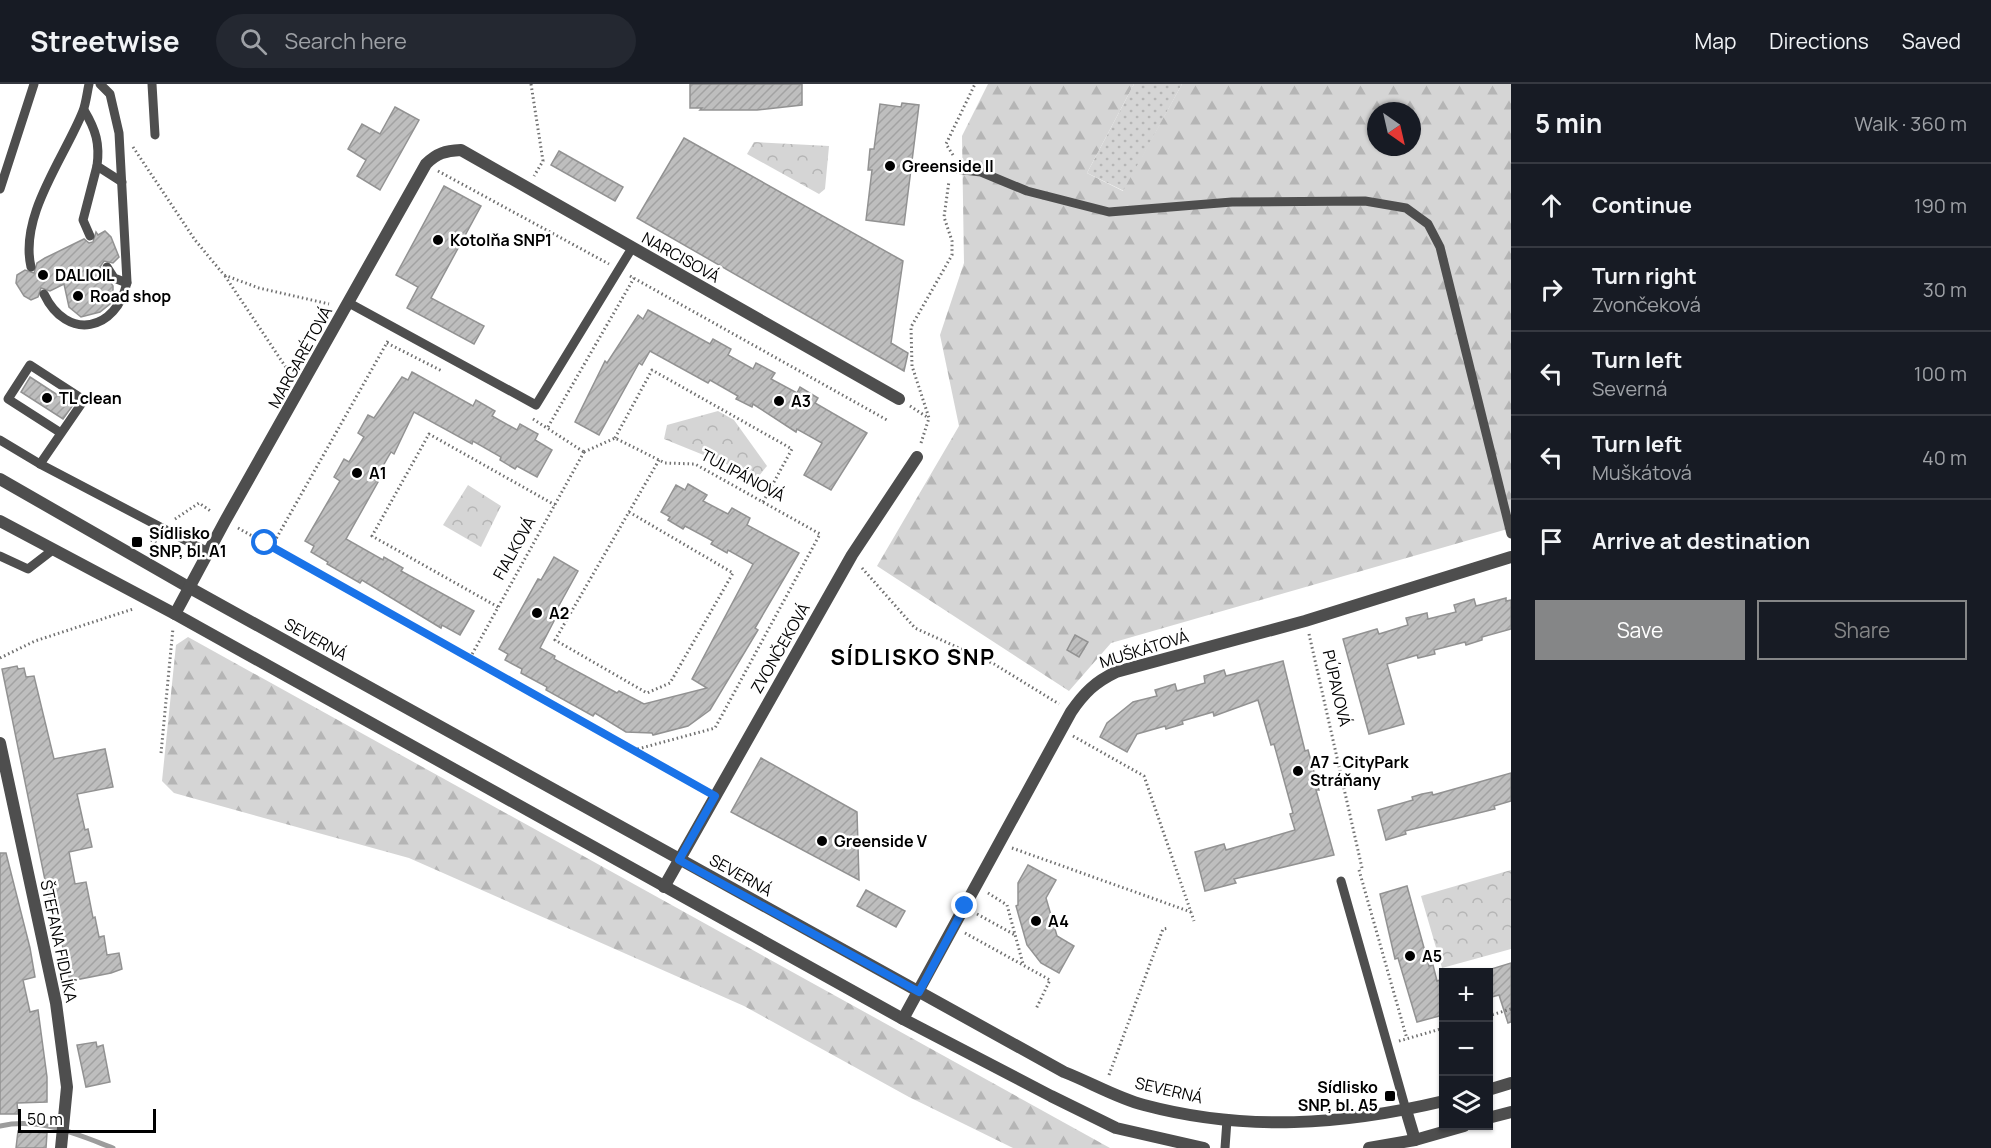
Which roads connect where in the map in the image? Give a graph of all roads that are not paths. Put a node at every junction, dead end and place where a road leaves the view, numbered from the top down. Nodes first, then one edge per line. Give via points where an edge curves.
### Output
1 (34, 84) edge
2 (89, 84) edge
3 (100, 84) edge
4 (152, 84) edge
5 (84, 110) junction
6 (155, 135) dead end
7 (447, 150) joint
8 (97, 166) junction
9 (955, 169) road end
10 (122, 182) junction
11 (0, 189) edge
12 (90, 236) dead end
13 (632, 248) junction
14 (31, 267) dead end
15 (107, 267) dead end
16 (127, 284) junction
17 (44, 294) dead end
18 (347, 306) junction
19 (899, 399) road end
20 (62, 433) junction
21 (0, 440) edge
22 (917, 457) road end
23 (40, 464) junction
24 (0, 479) edge
25 (0, 521) edge
26 (1511, 534) edge
27 (54, 549) junction
28 (208, 552) junction
29 (0, 556) edge
30 (1511, 557) edge
31 (190, 588) junction
32 (175, 614) junction
33 (0, 743) edge
34 (679, 860) junction
35 (1341, 881) dead end
36 (664, 887) junction
37 (919, 992) junction
38 (903, 1019) junction
39 (1511, 1083) edge
40 (1493, 1088) edge
41 (1439, 1102) edge
42 (1406, 1110) junction
43 (1511, 1112) edge
44 (1493, 1117) edge
45 (1227, 1120) junction
46 (1448, 1130) edge
47 (1415, 1140) junction
48 (61, 1143) edge
49 (1183, 1146) edge
50 (1203, 1148) edge
51 (1225, 1148) edge
52 (1369, 1148) edge

1 - 11 lane
2 - 5 lane
3 - 10 lane via 110,94 119,133
4 - 6 lane
5 - 8 lane via 100,148
5 - 14 lane via 49,178 34,222 28,254
7 - 13 street, NARCISOVÁ via 461,150
7 - 18 street, MARGARÉTOVÁ via 426,164
8 - 10 lane
8 - 12 lane via 83,220
9 - 26 lane via 981,172 1027,191 1109,212 1232,202 1365,201 1407,208 1428,224 1440,247
10 - 16 lane
13 - 18 lane via 536,405
13 - 19 street, NARCISOVÁ
15 - 16 lane via 114,278
16 - 17 lane via 114,314 83,326 66,322
18 - 28 street, MARGARÉTOVÁ
20 - 20 lane via 84,400 30,364 8,399
20 - 23 lane
21 - 23 lane
22 - 34 street, ZVONČEKOVÁ via 852,555
23 - 28 lane
24 - 31 street, SEVERNÁ
25 - 27 street
27 - 29 lane via 28,569
27 - 32 street
28 - 31 street, MARGARÉTOVÁ
30 - 37 street, MUŠKÁTOVÁ via 1098,680 1084,693 1060,730
31 - 32 street, MARGARÉTOVÁ
31 - 34 street, SEVERNÁ
32 - 36 street
33 - 48 street, ŠTEFANA FIDLÍKA via 56,1003 67,1087
34 - 36 street, ZVONČEKOVÁ
34 - 37 street, SEVERNÁ
35 - 42 lane
36 - 38 street
37 - 38 street, MUŠKÁTOVÁ
37 - 45 street, SEVERNÁ via 1064,1072 1143,1105
38 - 49 street via 1116,1128
39 - 40 street
41 - 42 street, SEVERNÁ
42 - 45 street, SEVERNÁ via 1324,1123
42 - 47 street
43 - 44 street
45 - 51 lane
46 - 47 street
47 - 52 street
49 - 50 street

